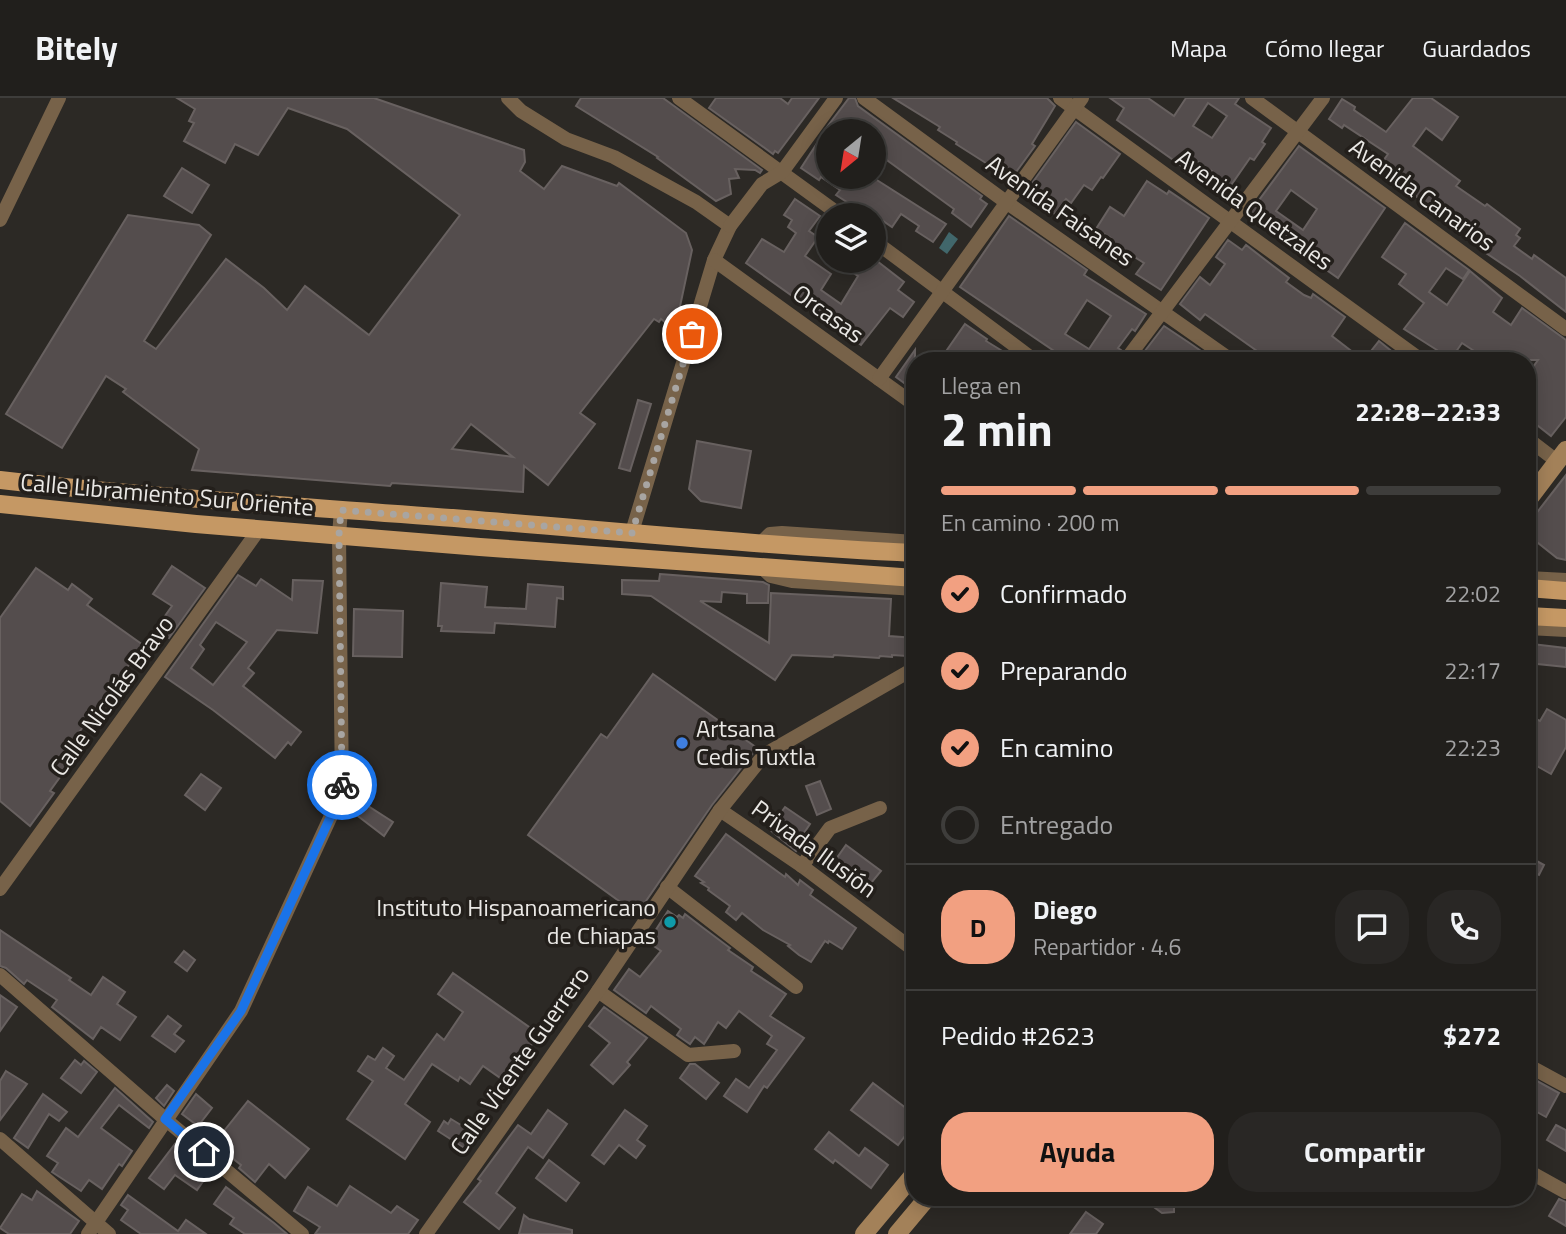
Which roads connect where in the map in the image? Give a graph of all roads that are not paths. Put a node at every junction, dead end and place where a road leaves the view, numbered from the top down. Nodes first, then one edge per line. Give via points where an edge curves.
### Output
1 (59, 98) edge
2 (508, 98) edge
3 (530, 98) edge
4 (679, 98) edge
5 (836, 98) edge
6 (864, 98) edge
7 (1060, 98) edge
8 (1252, 98) edge
9 (1322, 98) edge
10 (1078, 103) edge
11 (521, 111) junction
12 (1296, 131) junction
13 (782, 172) junction
14 (1006, 202) junction
15 (824, 203) edge
16 (0, 220) edge
17 (1230, 220) junction
18 (730, 226) junction
19 (886, 250) edge
20 (714, 260) junction
21 (942, 292) junction
22 (1161, 311) junction
23 (1566, 329) edge
24 (1023, 352) edge
25 (1132, 352) edge
26 (1220, 352) edge
27 (1410, 352) edge
28 (879, 379) junction
29 (906, 398) edge
30 (1536, 443) edge
31 (1562, 456) edge
32 (0, 480) edge
33 (1536, 490) edge
34 (0, 504) edge
35 (341, 510) junction
36 (260, 528) junction
37 (632, 533) junction
38 (339, 535) junction
39 (906, 541) edge
40 (760, 544) junction
41 (906, 553) edge
42 (760, 566) junction
43 (906, 577) edge
44 (1536, 578) edge
45 (1566, 580) edge
46 (906, 588) edge
47 (1536, 589) edge
48 (1566, 591) edge
49 (1536, 616) edge
50 (1566, 618) edge
51 (1536, 628) edge
52 (1566, 630) edge
53 (906, 673) edge
54 (880, 808) dead end
55 (720, 810) junction
56 (802, 866) junction
57 (667, 887) junction
58 (0, 890) edge
59 (906, 944) edge
60 (0, 975) edge
61 (796, 987) dead end
62 (598, 991) junction
63 (734, 1051) dead end
64 (1536, 1070) edge
65 (1566, 1086) edge
66 (165, 1119) junction
67 (0, 1139) edge
68 (1536, 1175) edge
69 (906, 1184) edge
70 (1566, 1192) edge
71 (920, 1206) edge
72 (92, 1228) edge
73 (109, 1234) edge
74 (302, 1234) edge
75 (426, 1234) edge
76 (864, 1234) edge
77 (897, 1234) edge

1 - 16 street
2 - 11 street
3 - 11 street
4 - 13 street
5 - 13 street
6 - 14 street, Avenida Faisanes
7 - 10 street, Avenida Quetzales
8 - 12 street, Avenida Canarios
9 - 12 street
10 - 14 street
10 - 17 street, Avenida Quetzales
11 - 18 street via 566,139 614,158 696,202
12 - 17 street
12 - 23 street, Avenida Canarios
13 - 15 street
13 - 18 street via 762,184
14 - 21 street
14 - 22 street, Avenida Faisanes
17 - 22 street
17 - 27 street, Avenida Quetzales
18 - 20 street
19 - 21 street
20 - 28 street, Orcasas
20 - 37 street
21 - 24 street
21 - 28 street
22 - 25 street
22 - 26 street, Avenida Faisanes
28 - 29 street, Orcasas
30 - 31 street
31 - 33 main road
32 - 35 main road, Calle Libramiento Sur Oriente via 220,503
34 - 36 main road, Calle Libramiento Sur Oriente
35 - 37 main road, Calle Libramiento Sur Oriente
35 - 38 street
36 - 38 main road, Calle Libramiento Sur Oriente
36 - 58 street, Calle Nicolás Bravo
37 - 40 main road, Calle Libramiento Sur Oriente
38 - 42 main road, Calle Libramiento Sur Oriente
38 - 66 street via 342,792 241,1011
39 - 40 street via 782,533 770,534
40 - 41 main road, Calle Libramiento Sur Oriente
42 - 43 main road, Calle Libramiento Sur Oriente
42 - 46 street via 771,576 792,581
44 - 45 street
47 - 48 main road
49 - 50 main road
51 - 52 street
53 - 55 street, Calle Vicente Guerrero via 764,755
54 - 56 street via 830,828
55 - 56 street, Privada Ilusión
55 - 57 street, Calle Vicente Guerrero
56 - 59 street, Privada Ilusión
57 - 61 street
57 - 62 street, Calle Vicente Guerrero
60 - 66 street
62 - 63 street via 688,1055
62 - 75 street, Calle Vicente Guerrero
64 - 65 street
66 - 72 street
66 - 74 street
67 - 72 street
68 - 70 street
69 - 76 main road
71 - 77 main road
72 - 73 street

